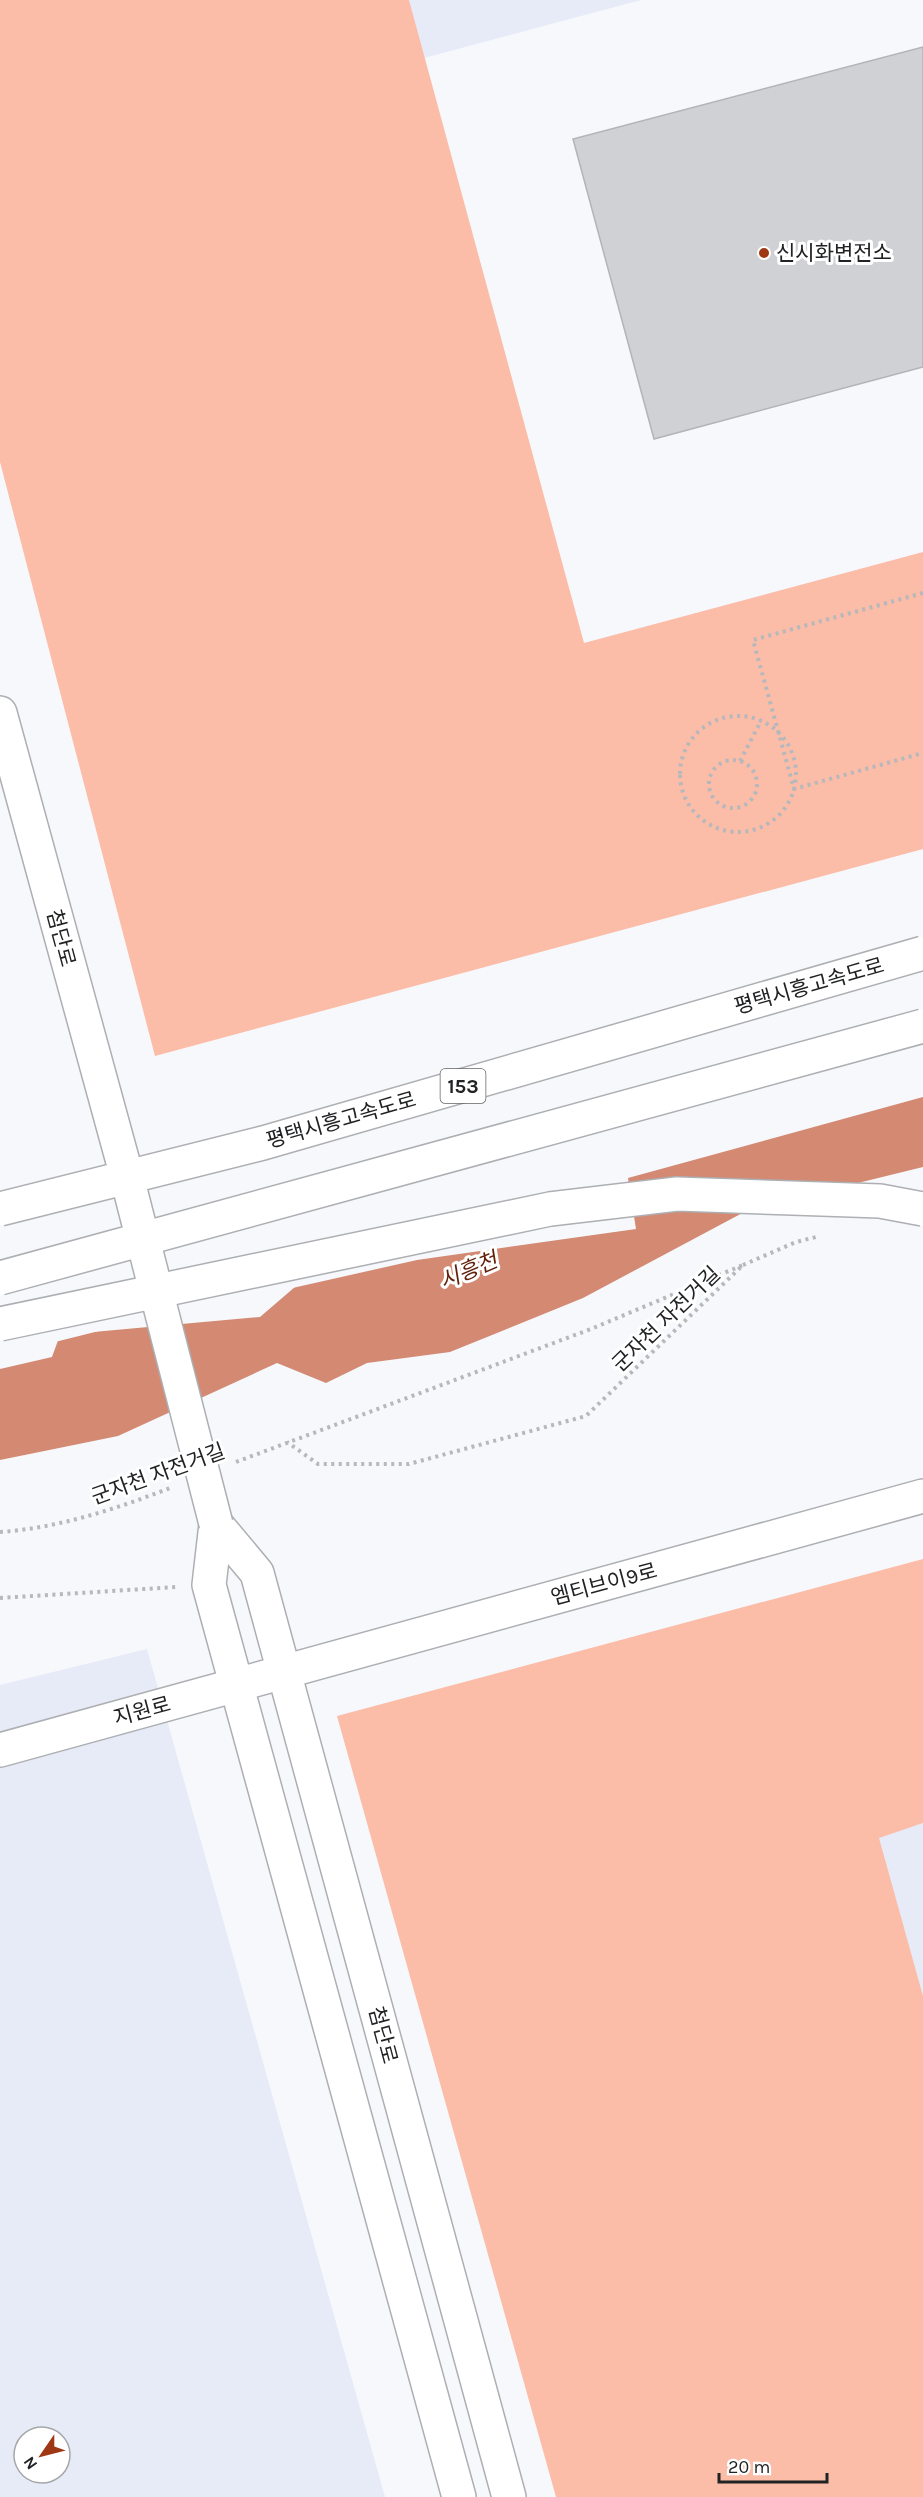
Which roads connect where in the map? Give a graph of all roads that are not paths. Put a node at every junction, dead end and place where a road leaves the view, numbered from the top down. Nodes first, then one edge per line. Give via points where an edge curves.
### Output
1 (0, 713) edge
2 (923, 953) edge
3 (923, 1026) edge
4 (123, 1162) junction
5 (0, 1197) edge
6 (0, 1209) edge
7 (923, 1209) edge
8 (0, 1278) edge
9 (0, 1324) edge
10 (923, 1496) edge
11 (216, 1524) junction
12 (284, 1672) junction
13 (236, 1685) junction
14 (0, 1750) edge
15 (459, 2497) edge
16 (509, 2497) edge

1 - 4 main road, 첨단로
2 - 6 main road, 평택시흥고속도로 / 153, bridge via 263,1143
3 - 8 main road, bridge
4 - 5 main road
4 - 11 main road, 첨단로, bridge
7 - 9 main road, bridge via 880,1201 677,1194 550,1209
10 - 12 main road, 엠티브이9로
11 - 12 main road, 첨단로 via 257,1573
11 - 13 main road via 209,1585
12 - 13 main road, 지원로
12 - 16 main road, 첨단로
13 - 14 main road, 지원로
13 - 15 main road

